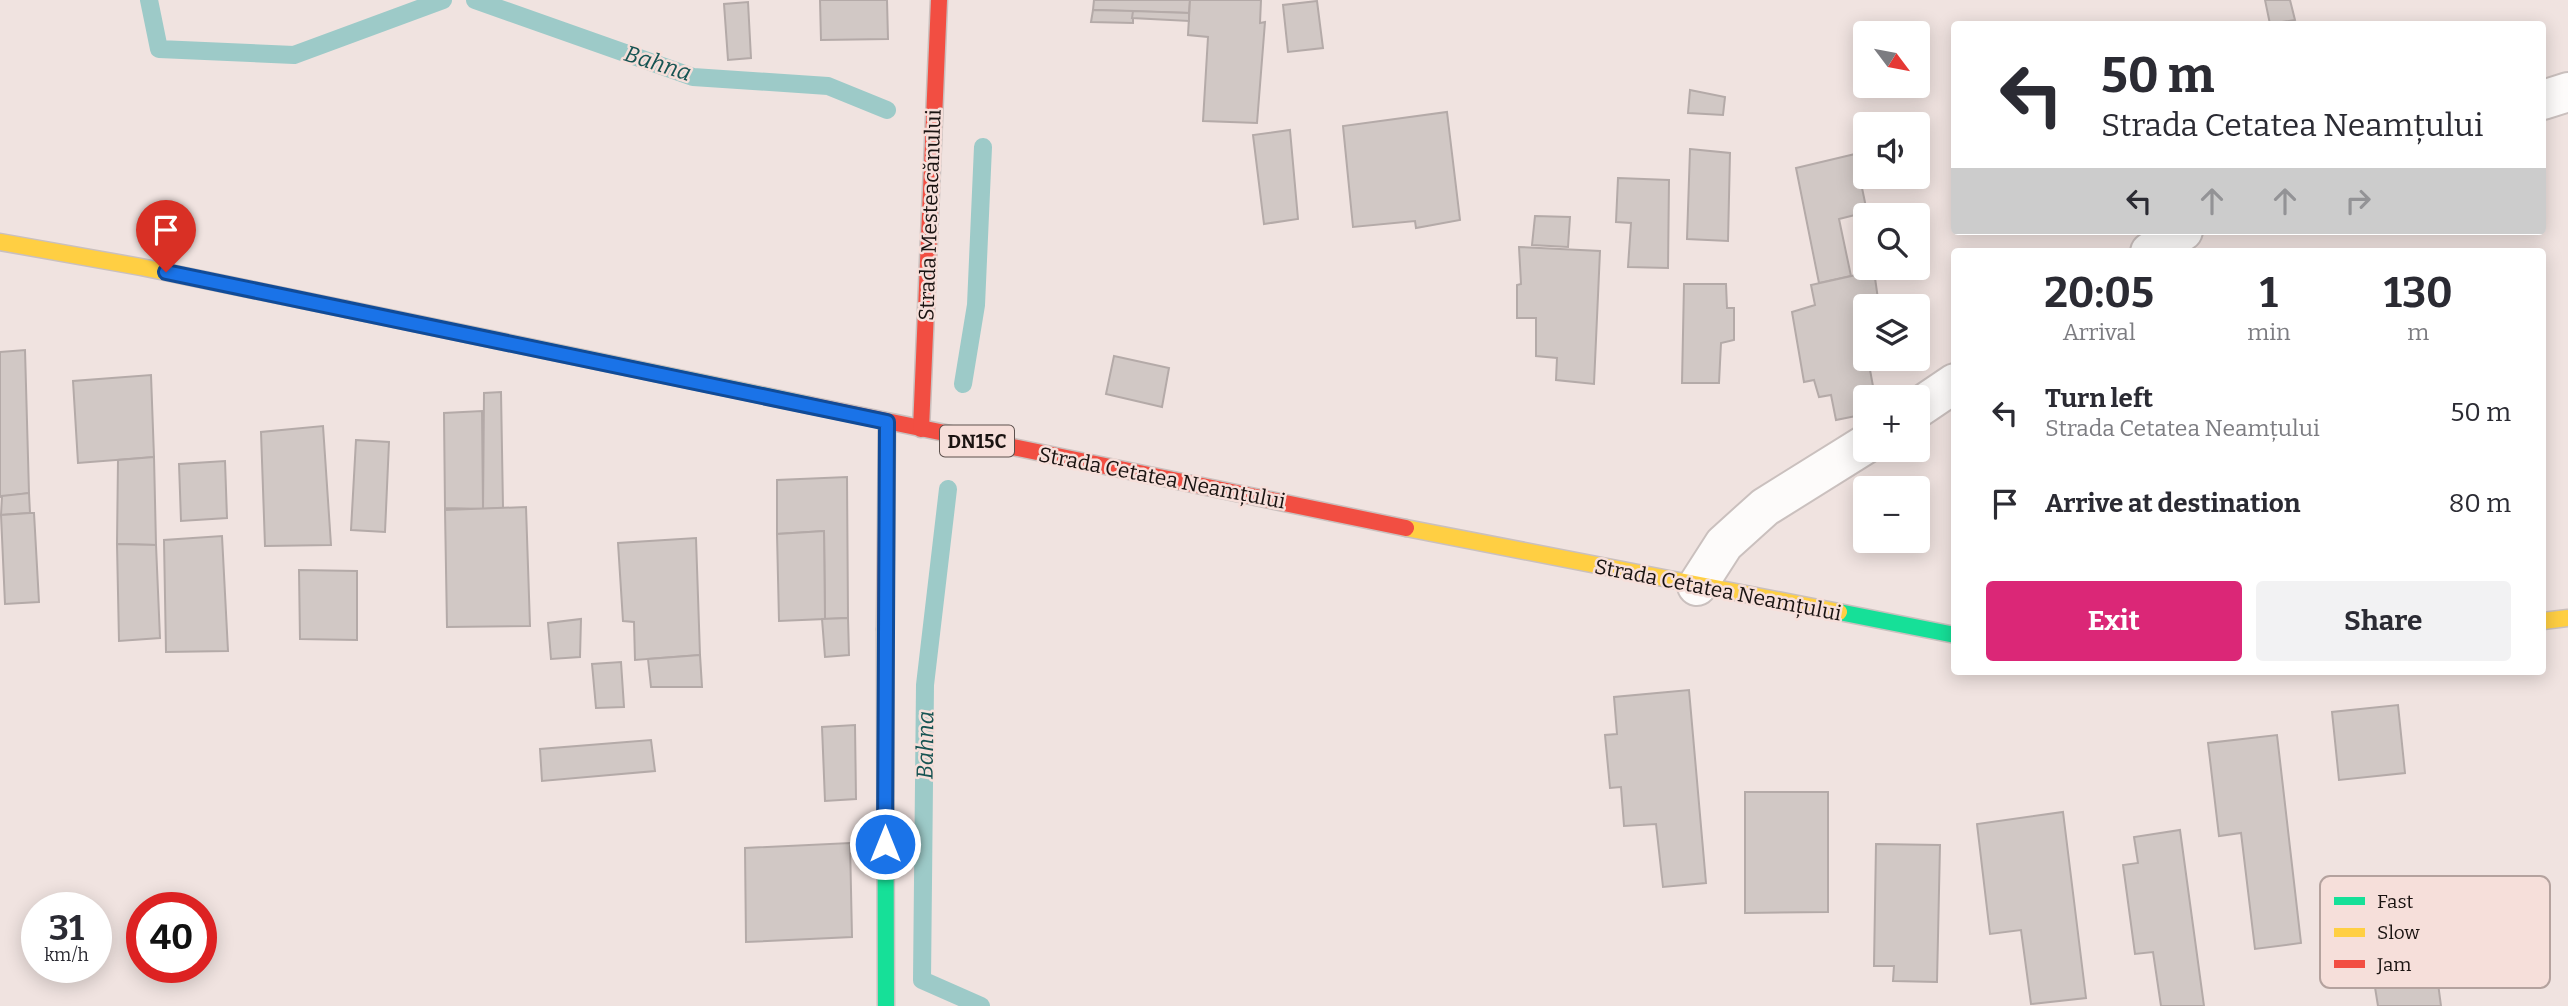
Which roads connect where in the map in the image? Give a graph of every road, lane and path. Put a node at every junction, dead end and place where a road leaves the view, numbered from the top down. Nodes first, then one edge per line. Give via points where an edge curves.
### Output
1 (939, 0) edge
2 (2568, 92) edge
3 (2546, 99) edge
4 (2177, 235) edge
5 (0, 242) edge
6 (2156, 248) edge
7 (1951, 386) edge
8 (1930, 400) edge
9 (887, 422) junction
10 (921, 429) junction
11 (1853, 451) edge
12 (1697, 586) junction
13 (2568, 618) edge
14 (2546, 621) edge
15 (1951, 634) edge
16 (886, 1006) edge

1 - 10 main road, Strada Mesteacănului
2 - 3 street
4 - 6 street
5 - 9 main road, Strada Cetatea Neamțului / DN15C via 141,267
7 - 8 street
9 - 10 main road, Strada Cetatea Neamțului / DN15C
9 - 16 main road
10 - 12 main road, Strada Cetatea Neamțului / DN15C
11 - 12 street via 1765,507 1724,544
12 - 15 main road, Strada Cetatea Neamțului / DN15C
13 - 14 main road

